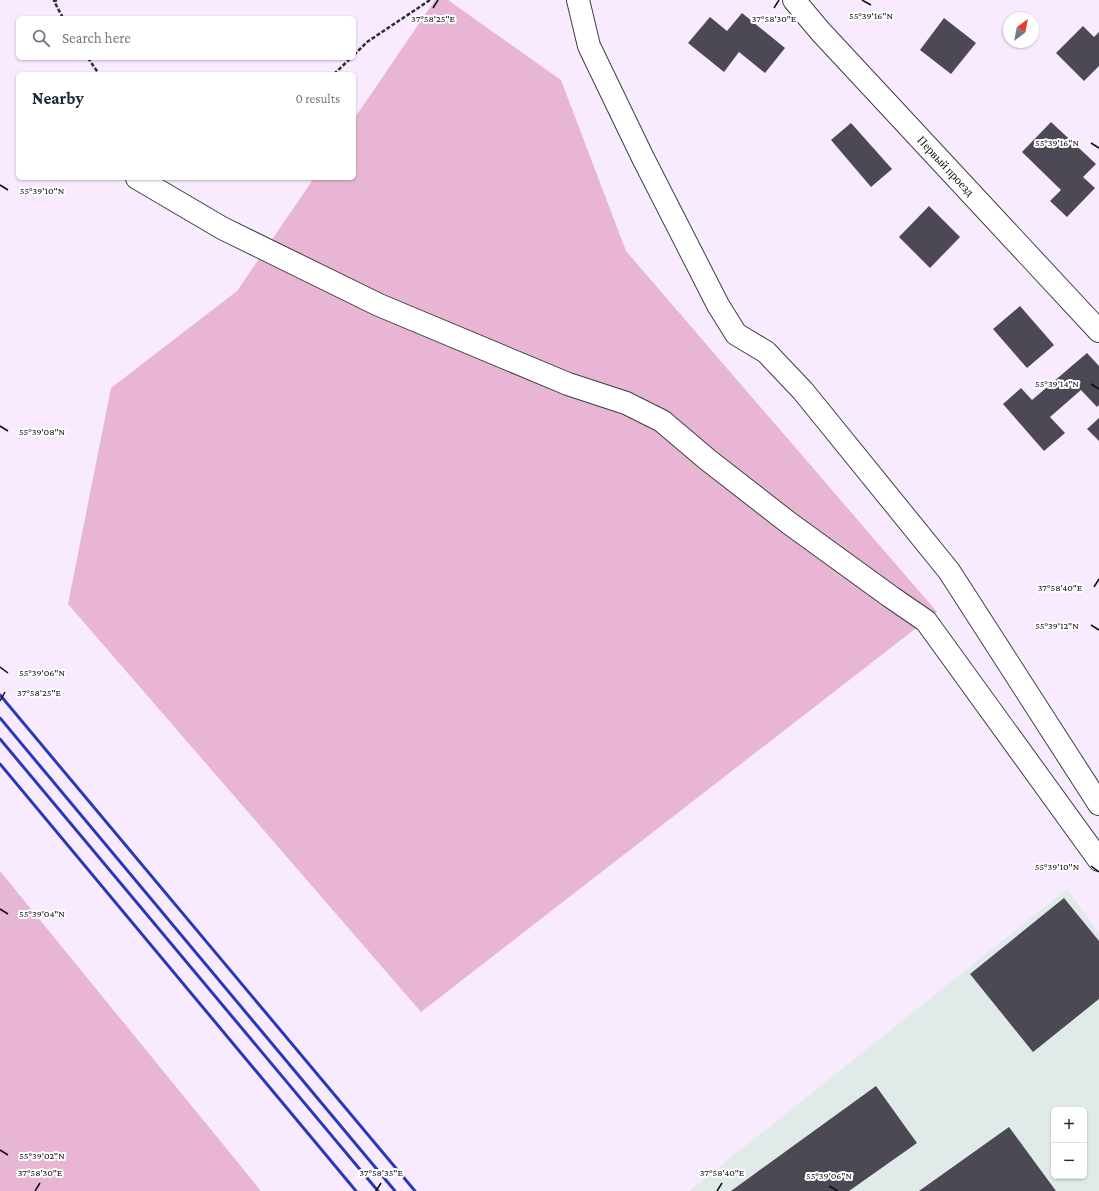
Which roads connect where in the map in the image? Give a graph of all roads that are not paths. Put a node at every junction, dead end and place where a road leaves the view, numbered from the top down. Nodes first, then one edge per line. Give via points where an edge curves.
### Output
1 (578, 0) edge
2 (794, 0) edge
3 (140, 180) edge
4 (1099, 331) edge
5 (1099, 804) edge
6 (1099, 860) edge

1 - 5 street via 589,46 718,305 736,334 766,352 803,391 949,571
2 - 4 street, Первый проезд
3 - 6 street via 222,228 379,305 568,384 626,403 662,421 789,523 926,620

